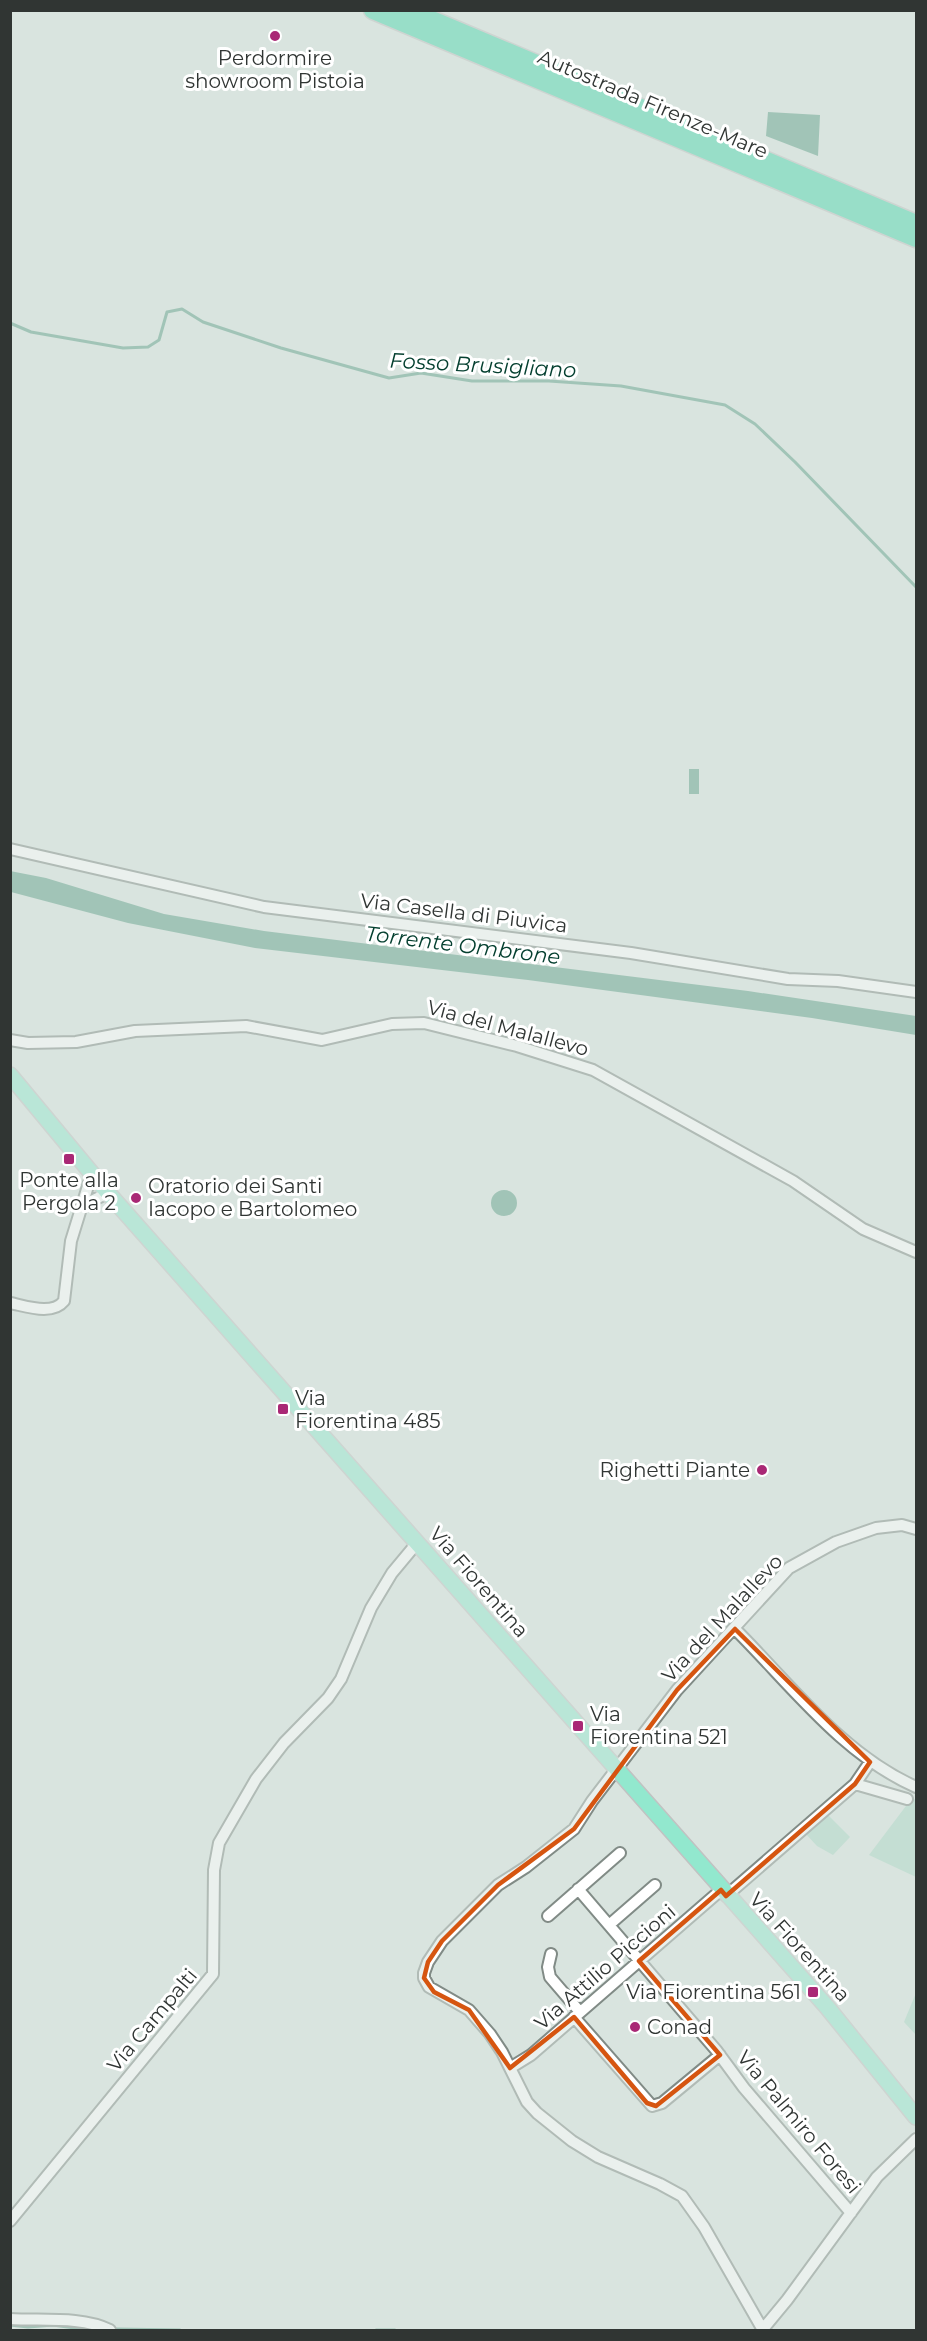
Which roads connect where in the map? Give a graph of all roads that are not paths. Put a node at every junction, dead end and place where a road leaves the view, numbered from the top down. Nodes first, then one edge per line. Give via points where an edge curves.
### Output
1 (373, 10) edge
2 (408, 10) edge
3 (916, 224) edge
4 (916, 238) edge
5 (10, 849) edge
6 (916, 992) edge
7 (10, 1040) edge
8 (10, 1075) edge
9 (92, 1173) junction
10 (108, 1193) junction
11 (81, 1206) junction
12 (916, 1252) edge
13 (10, 1303) edge
14 (916, 1529) edge
15 (417, 1543) junction
16 (735, 1629) junction
17 (870, 1762) junction
18 (616, 1769) junction
19 (855, 1784) junction
20 (916, 1787) edge
21 (907, 1799) dead end
22 (620, 1853) dead end
23 (655, 1885) dead end
24 (578, 1890) junction
25 (724, 1893) junction
26 (548, 1916) dead end
27 (609, 1925) junction
28 (551, 1954) dead end
29 (639, 1961) junction
30 (577, 2015) junction
31 (720, 2055) junction
32 (510, 2068) junction
33 (916, 2117) edge
34 (916, 2139) edge
35 (851, 2213) junction
36 (10, 2221) edge
37 (10, 2319) edge
38 (764, 2330) edge
39 (110, 2331) edge

1 - 4 highway, Autostrada Firenze-Mare
2 - 3 highway, Autostrada Firenze-Mare
5 - 6 street, Via Casella di Piuvica via 264,906 631,953 788,979 838,981
7 - 12 street, Via del Malallevo via 76,1042 135,1031 246,1026 322,1040 392,1024 424,1023 593,1070 793,1181 863,1228
8 - 9 main road, Via Fiorentina
9 - 10 main road, Via Fiorentina
9 - 11 street
10 - 11 street
10 - 15 main road, Via Fiorentina
11 - 13 street via 71,1241 62,1304 49,1309
14 - 16 street, Via del Malallevo via 890,1526 836,1542 789,1568
15 - 18 main road, Via Fiorentina
15 - 36 street, Via Campalti via 392,1573 371,1608 341,1679 256,1779 219,1843 214,1870 213,1974
16 - 17 street via 833,1730
16 - 18 street, Via del Malallevo via 677,1690
17 - 19 street, Via Attilio Piccioni
17 - 20 street
18 - 25 main road, Via Fiorentina
18 - 32 street, Via del Malallevo via 574,1829 498,1885 442,1941 426,1967 424,1978 429,1987 469,2010 498,2045
19 - 21 street
19 - 25 street, Via Attilio Piccioni
22 - 24 street
23 - 27 street
24 - 26 street
24 - 27 street, Via Palmiro Foresi
25 - 29 street, Via Attilio Piccioni
25 - 33 main road, Via Fiorentina via 827,2007
27 - 29 street, Via Palmiro Foresi
28 - 30 street via 550,1977
29 - 30 street, Via Attilio Piccioni
29 - 31 street, Via Palmiro Foresi
30 - 31 street via 649,2105 656,2106 666,2099
30 - 32 street, Via Attilio Piccioni
31 - 35 street, Via Palmiro Foresi
32 - 38 street via 527,2102 565,2135 613,2165 682,2196
34 - 35 street via 883,2170
35 - 38 street
37 - 39 street via 66,2321 99,2325

